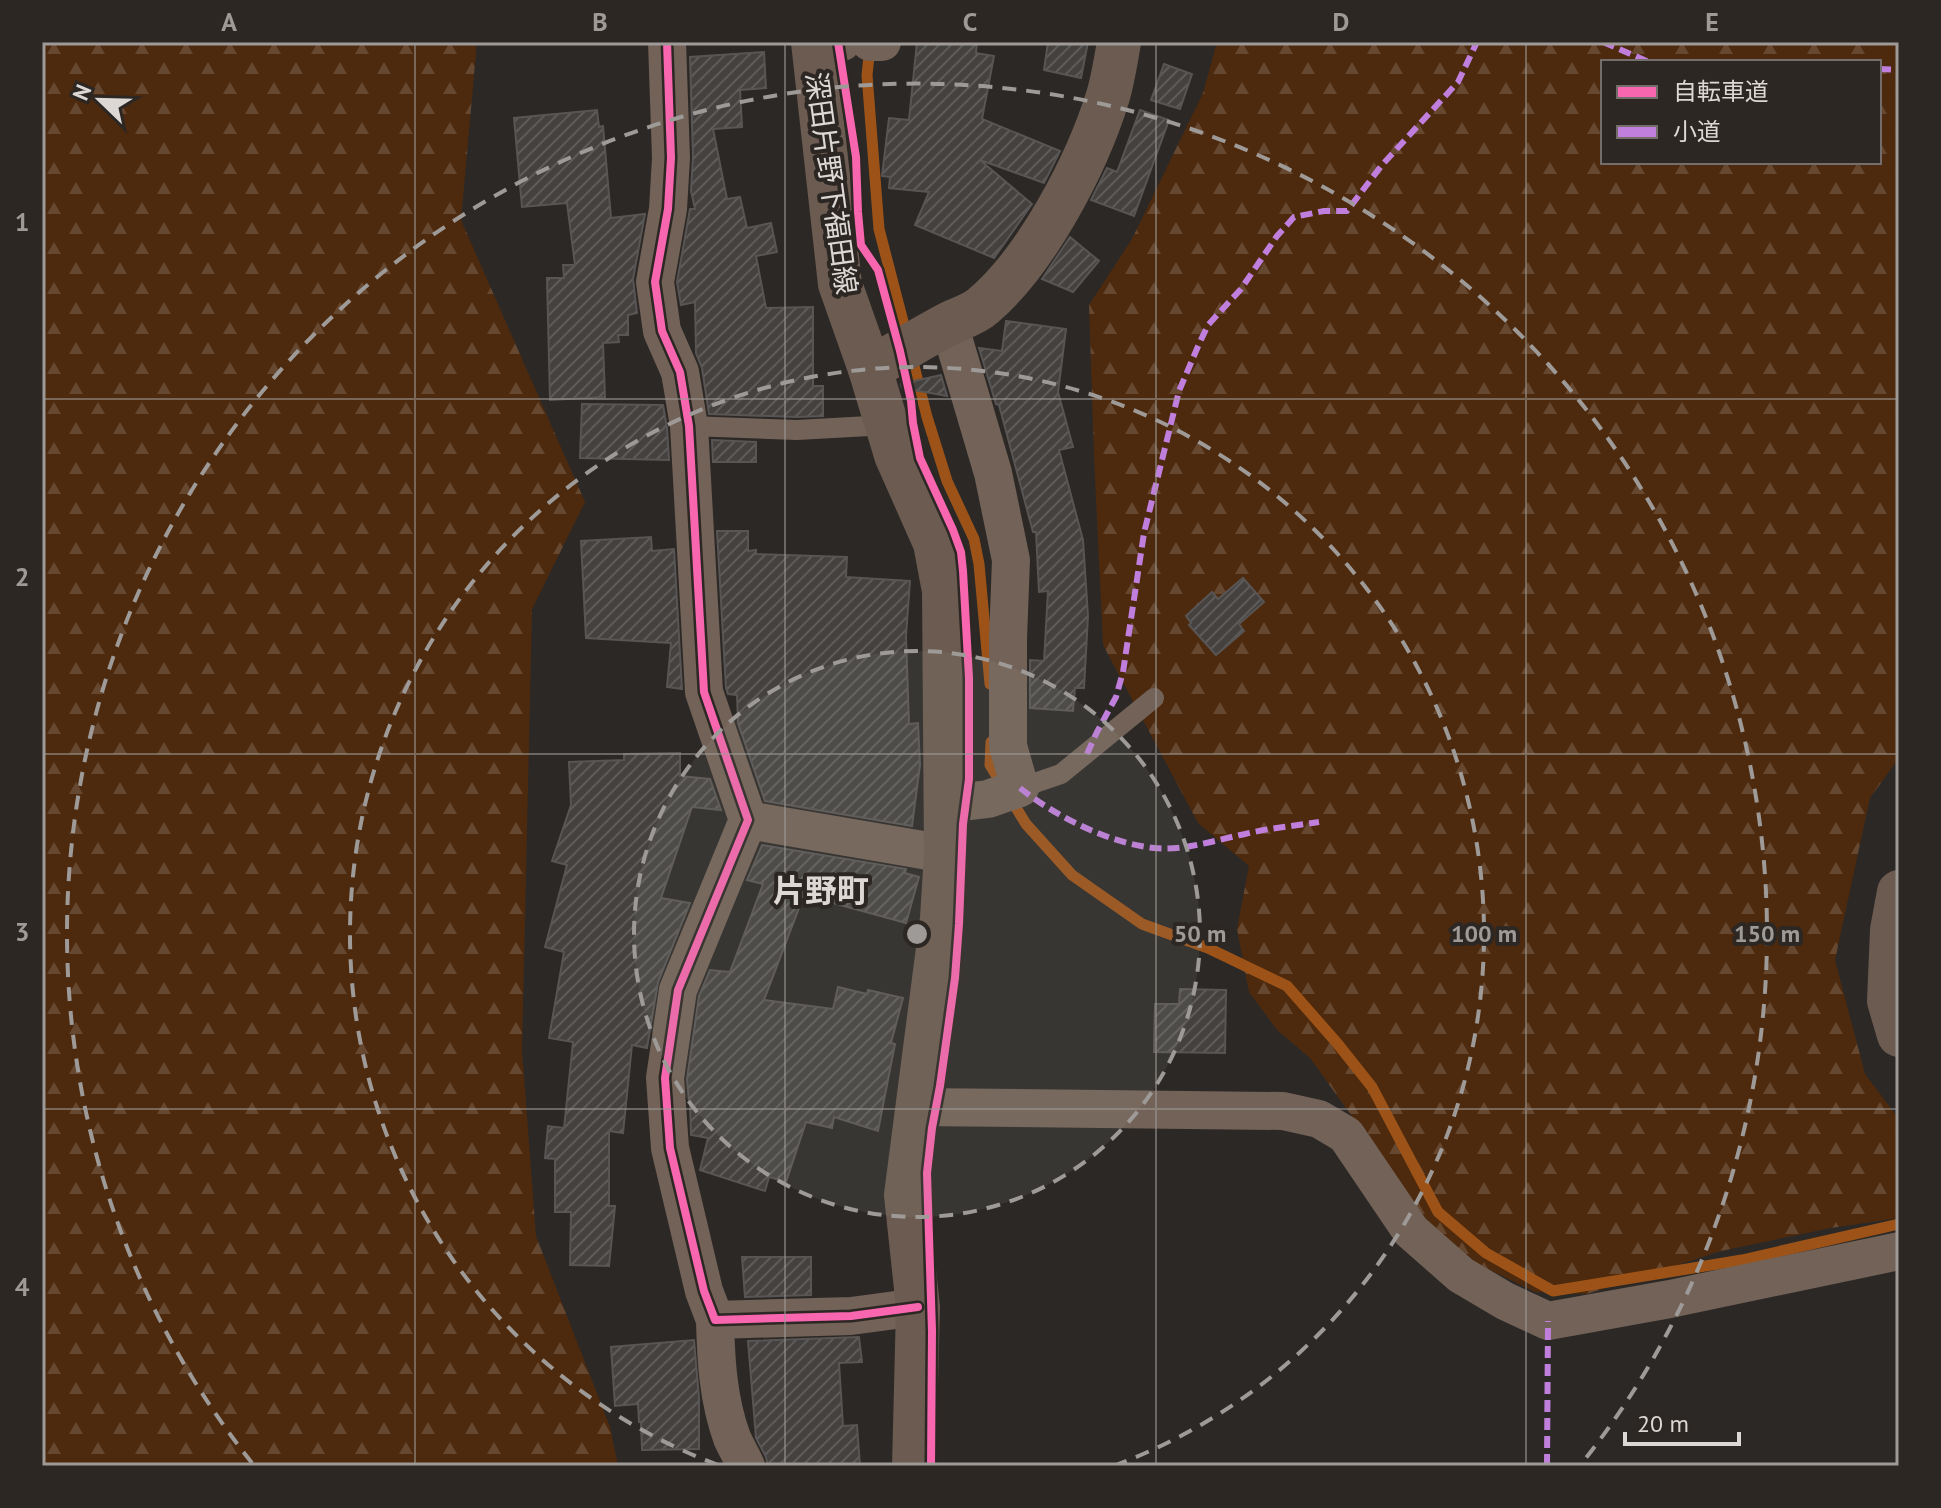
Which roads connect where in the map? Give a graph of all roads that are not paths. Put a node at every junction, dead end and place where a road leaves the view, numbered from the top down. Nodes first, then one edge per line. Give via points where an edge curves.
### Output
1 (667, 42) edge
2 (870, 42) edge
3 (882, 42) edge
4 (1119, 42) edge
5 (823, 43) edge
6 (949, 324) junction
7 (870, 369) junction
8 (887, 425) junction
9 (689, 426) junction
10 (1154, 698) dead end
11 (1020, 788) junction
12 (946, 804) junction
13 (748, 820) junction
14 (946, 854) junction
15 (1899, 892) edge
16 (1899, 1035) edge
17 (917, 1107) junction
18 (1899, 1251) edge
19 (918, 1307) junction
20 (715, 1320) junction
21 (746, 1466) edge
22 (914, 1466) edge

1 - 9 street via 671,158 655,282 662,331 680,372
2 - 3 street
4 - 6 main road via 1093,138 1039,240 981,309
5 - 7 main road, 深田片野下福田線 via 840,284
6 - 7 main road
6 - 11 street via 993,473 1011,560 1008,746
7 - 8 main road, 深田片野下福田線
8 - 9 lane via 797,430
8 - 12 main road, 深田片野下福田線 via 935,543 944,591
9 - 13 street via 704,692
10 - 11 lane via 1061,774
11 - 12 street
12 - 14 main road, 深田片野下福田線
13 - 14 street
13 - 20 street via 678,990 665,1078 670,1148
14 - 17 main road, 深田片野下福田線
15 - 16 main road via 1889,1001
17 - 18 street via 1283,1111 1319,1119 1346,1135 1411,1231 1461,1275 1548,1321
17 - 19 main road, 深田片野下福田線 via 906,1195
19 - 20 street via 851,1316
19 - 22 main road, 深田片野下福田線
20 - 21 street via 720,1400

